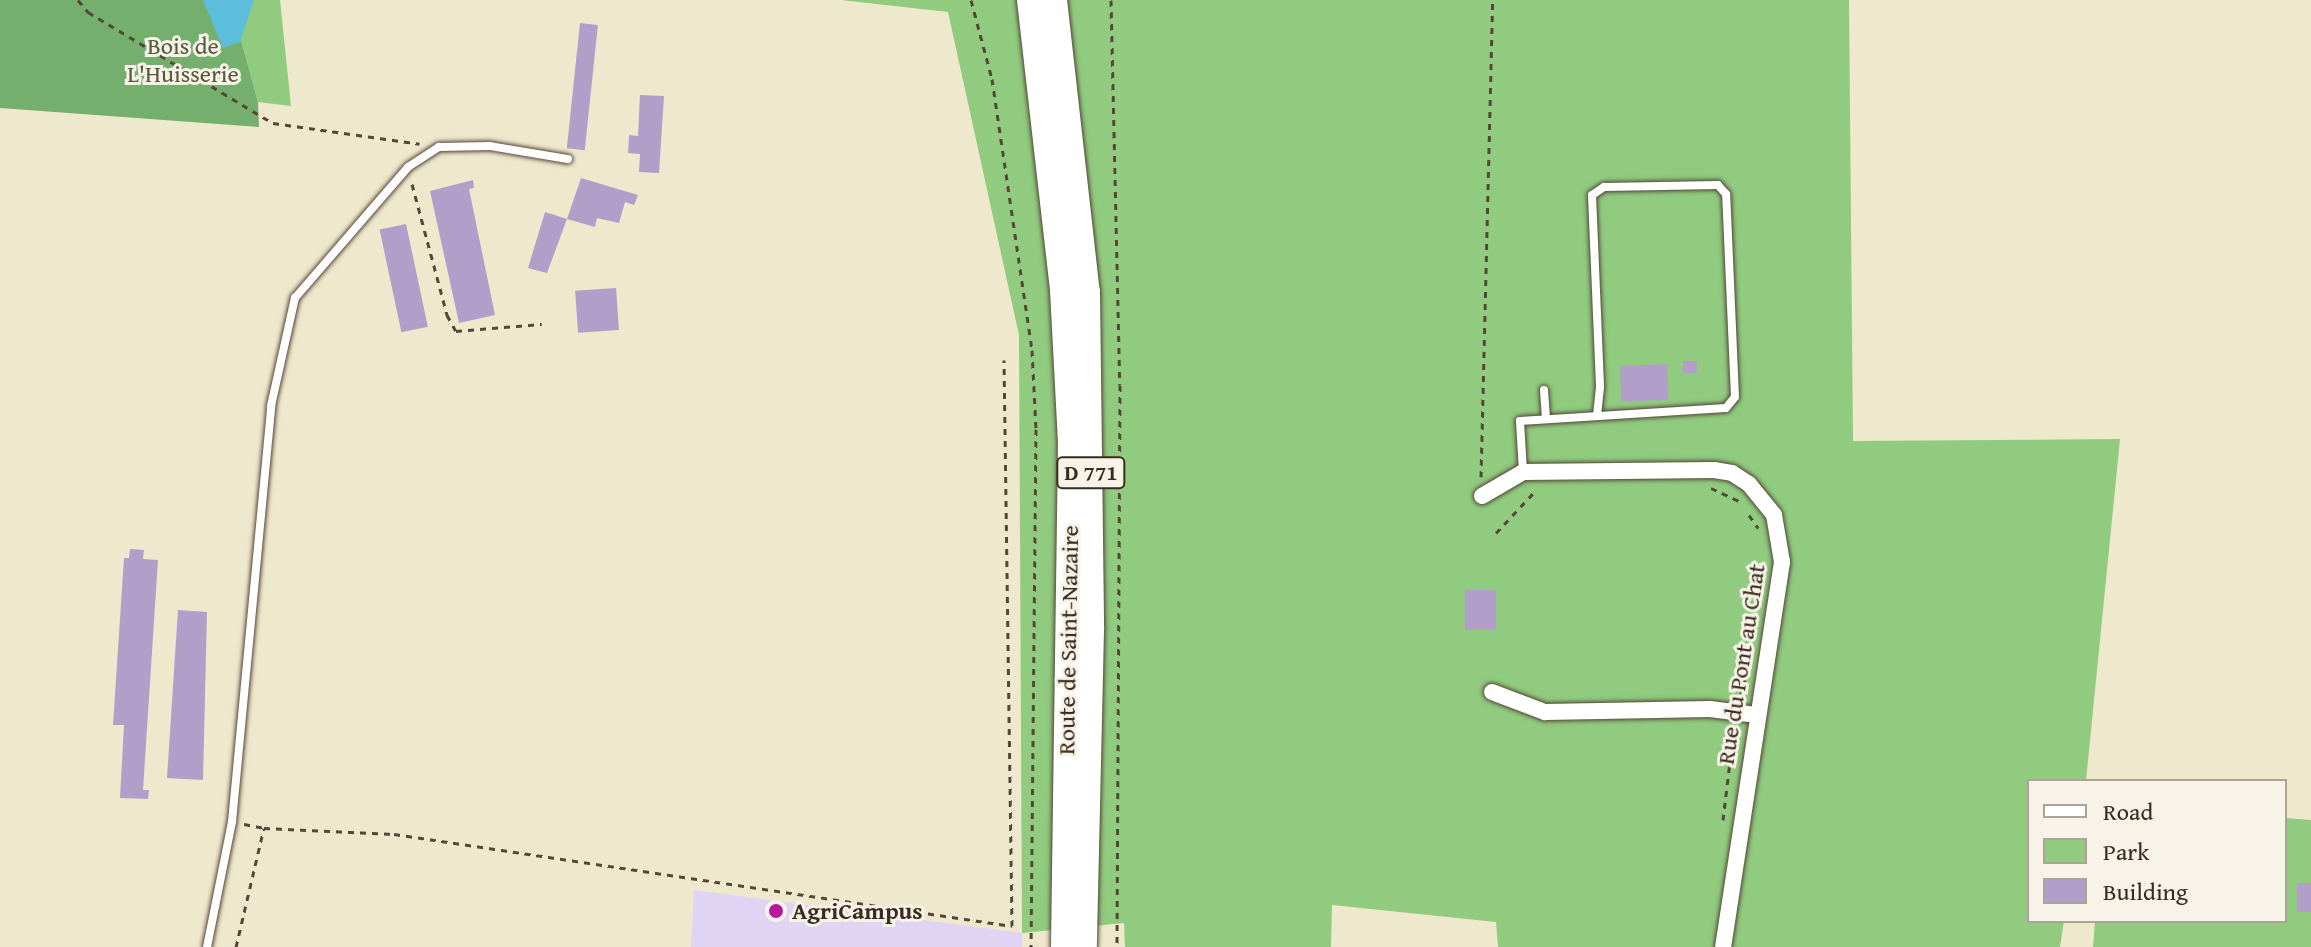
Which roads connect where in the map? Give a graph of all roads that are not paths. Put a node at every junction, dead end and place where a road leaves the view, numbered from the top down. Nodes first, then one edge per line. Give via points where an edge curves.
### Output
1 (1030, 0) edge
2 (1054, 0) edge
3 (568, 159) dead end
4 (1544, 390) dead end
5 (1597, 416) junction
6 (1546, 419) junction
7 (1523, 472) junction
8 (1482, 496) road end
9 (1492, 692) dead end
10 (1756, 715) junction
11 (207, 947) edge
12 (1064, 947) edge
13 (1084, 947) edge
14 (1723, 947) edge

1 - 12 main road, Route de Saint-Nazaire via 1062,276 1071,444
2 - 13 main road, Route de Saint-Nazaire / D 771 via 1088,322 1091,630
3 - 11 lane via 490,146 439,147 408,167 295,298 271,406 232,822
4 - 6 lane
5 - 5 lane via 1726,408 1735,397 1726,194 1718,185 1604,187 1592,195
5 - 6 lane
6 - 7 lane via 1520,421
7 - 8 street, Rue du Pont au Chat
7 - 10 street, Rue du Pont au Chat via 1714,470 1732,473 1764,498 1778,527 1782,562
9 - 10 street via 1545,712
10 - 14 street, Rue du Pont au Chat

